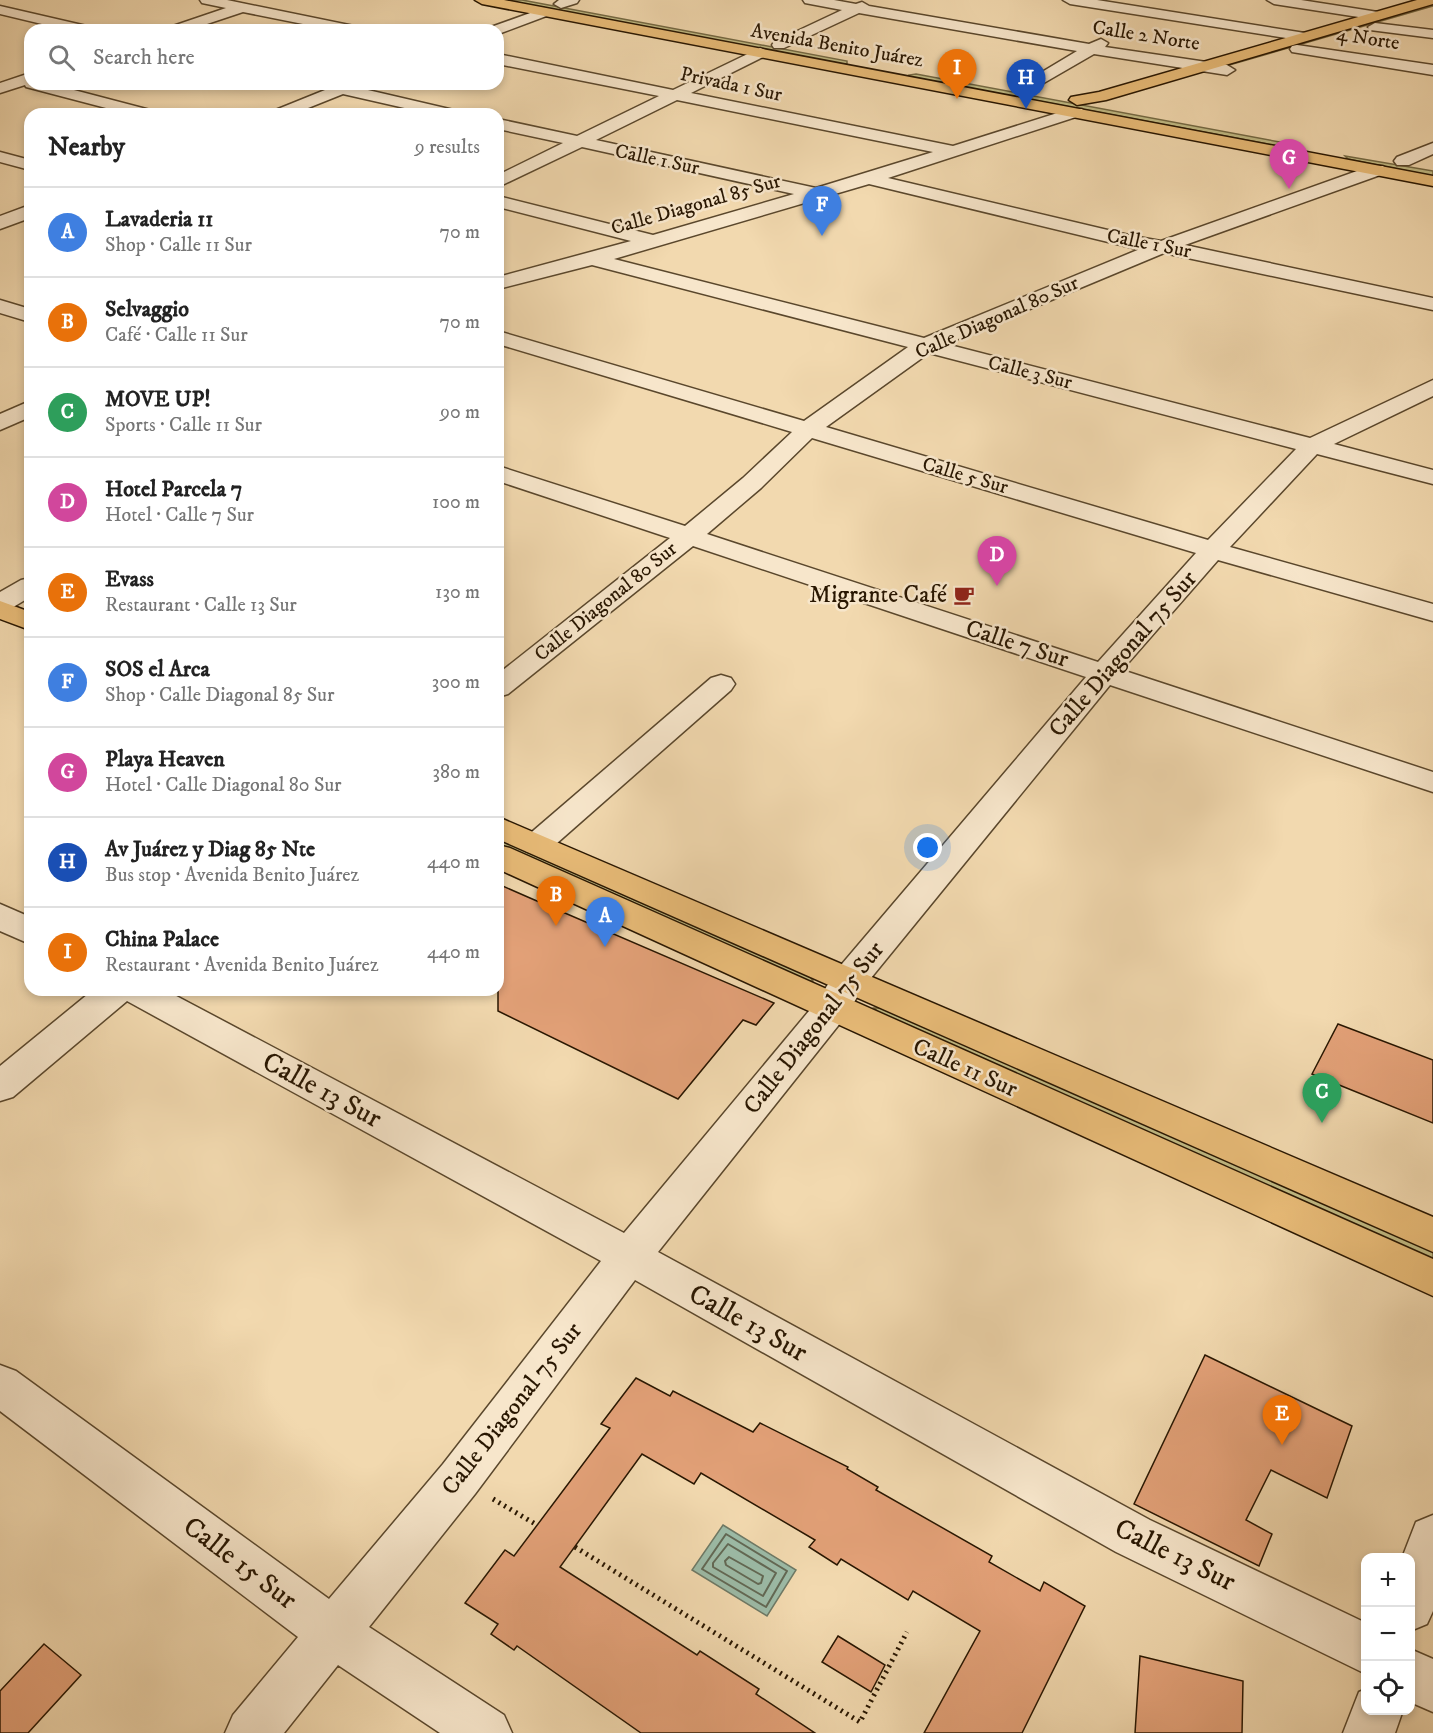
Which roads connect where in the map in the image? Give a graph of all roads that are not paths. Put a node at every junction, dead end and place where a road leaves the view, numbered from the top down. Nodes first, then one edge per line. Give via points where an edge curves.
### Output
1 (207, 0) edge
2 (265, 0) edge
3 (482, 0) edge
4 (810, 0) edge
5 (873, 0) edge
6 (1070, 0) edge
7 (1170, 0) edge
8 (1274, 0) edge
9 (1432, 0) edge
10 (567, 2) edge
11 (541, 6) edge
12 (240, 8) junction
13 (856, 8) junction
14 (1433, 9) edge
15 (0, 10) edge
16 (1150, 13) junction
17 (1380, 22) junction
18 (60, 24) edge
19 (193, 24) edge
20 (323, 24) edge
21 (1130, 25) dead end
22 (504, 26) edge
23 (1433, 29) edge
24 (1433, 34) edge
25 (1111, 37) dead end
26 (1301, 43) junction
27 (779, 45) junction
28 (1091, 49) junction
29 (760, 53) junction
30 (849, 59) junction
31 (504, 60) edge
32 (832, 66) junction
33 (1204, 66) junction
34 (1227, 70) junction
35 (1433, 70) edge
36 (921, 72) junction
37 (0, 76) edge
38 (902, 79) junction
39 (24, 81) edge
40 (24, 83) edge
41 (0, 88) edge
42 (58, 90) edge
43 (336, 90) edge
44 (361, 90) edge
45 (1023, 90) junction
46 (678, 95) junction
47 (1076, 106) junction
48 (126, 108) edge
49 (293, 108) edge
50 (429, 108) edge
51 (1122, 108) junction
52 (504, 125) edge
53 (1294, 140) junction
54 (580, 143) junction
55 (1433, 148) edge
56 (1276, 150) junction
57 (955, 152) junction
58 (1364, 154) junction
59 (0, 157) edge
60 (1403, 161) junction
61 (24, 163) edge
62 (1344, 163) junction
63 (1433, 167) edge
64 (1377, 170) junction
65 (504, 179) edge
66 (867, 179) junction
67 (1433, 181) edge
68 (817, 193) junction
69 (504, 203) edge
70 (24, 213) edge
71 (0, 223) edge
72 (652, 241) junction
73 (1162, 247) junction
74 (592, 259) junction
75 (504, 281) edge
76 (1433, 304) edge
77 (0, 306) edge
78 (24, 314) edge
79 (504, 339) edge
80 (924, 345) junction
81 (1433, 387) edge
82 (24, 411) edge
83 (0, 423) edge
84 (808, 429) junction
85 (1312, 446) junction
86 (504, 475) edge
87 (1433, 477) edge
88 (688, 537) junction
89 (1213, 550) junction
90 (24, 589) edge
91 (0, 603) edge
92 (0, 609) edge
93 (1433, 613) edge
94 (24, 619) edge
95 (0, 633) edge
96 (24, 644) edge
97 (1105, 672) junction
98 (504, 683) edge
99 (721, 684) dead end
100 (1433, 782) edge
101 (504, 830) edge
102 (537, 844) junction
103 (504, 858) edge
104 (0, 916) edge
105 (24, 929) edge
106 (841, 994) junction
107 (110, 996) edge
108 (146, 996) edge
109 (0, 1087) edge
110 (1433, 1235) edge
111 (629, 1257) junction
112 (1433, 1278) edge
113 (0, 1385) edge
114 (1433, 1538) edge
115 (1415, 1592) edge
116 (334, 1633) junction
117 (1361, 1647) edge
118 (1415, 1677) edge
119 (1433, 1686) edge
120 (1375, 1715) edge
121 (251, 1733) edge
122 (486, 1733) edge
123 (1369, 1733) edge

1 - 12 street
2 - 12 street
3 - 11 main road, Avenida Benito Juárez
4 - 13 street, Calle 2 Norte
5 - 13 street
6 - 16 street, 4 Norte
7 - 16 street
8 - 17 street
9 - 17 main road
10 - 11 main road, Avenida Benito Juárez
10 - 27 main road, Avenida Benito Juárez
11 - 22 street
11 - 29 main road, Avenida Benito Juárez
12 - 19 street
12 - 20 street
13 - 27 street
13 - 28 street, Calle 2 Norte
14 - 17 main road
15 - 18 street
16 - 21 street
16 - 26 street, 4 Norte
17 - 23 street
17 - 24 street
17 - 26 main road
25 - 28 street
26 - 33 main road
26 - 34 main road
26 - 35 street, 4 Norte
27 - 30 main road, Avenida Benito Juárez
28 - 33 street, Calle 2 Norte
28 - 45 street
29 - 32 main road, Avenida Benito Juárez
29 - 46 street
30 - 32 main road via 853,64
30 - 36 main road, Avenida Benito Juárez
31 - 46 street, Privada 1 Sur
32 - 38 main road, Avenida Benito Juárez
33 - 34 street, Calle 2 Norte
33 - 47 main road
34 - 51 main road via 1125,100
36 - 38 main road via 904,73
36 - 45 main road, Avenida Benito Juárez
37 - 39 street
38 - 47 main road, Avenida Benito Juárez
40 - 41 street
42 - 48 street
43 - 49 street
44 - 50 street
45 - 47 main road, Avenida Benito Juárez
46 - 54 street
46 - 57 street, Privada 1 Sur
47 - 51 main road, Avenida Benito Juárez
47 - 56 main road, Avenida Benito Juárez
47 - 57 street, Calle Diagonal 85 Sur
51 - 53 main road, Avenida Benito Juárez
52 - 54 street, Calle 1 Sur
53 - 56 main road via 1293,147
53 - 58 main road, Avenida Benito Juárez
54 - 65 street
54 - 68 street, Calle 1 Sur
55 - 60 street
56 - 62 main road, Avenida Benito Juárez
57 - 66 street, Calle Diagonal 85 Sur
58 - 60 main road, Avenida Benito Juárez
58 - 62 main road via 1336,156
59 - 61 street
60 - 63 main road, Avenida Benito Juárez
62 - 64 main road, Avenida Benito Juárez
64 - 67 main road, Avenida Benito Juárez
64 - 73 street, Calle Diagonal 80 Sur
66 - 68 street, Calle Diagonal 85 Sur
66 - 73 street, Calle 1 Sur
68 - 72 street, Calle Diagonal 85 Sur
69 - 72 street
70 - 71 street
72 - 74 street, Calle Diagonal 85 Sur
73 - 76 street, Calle 1 Sur
73 - 80 street, Calle Diagonal 80 Sur
74 - 75 street, Calle Diagonal 85 Sur
74 - 80 street, Calle 3 Sur
77 - 78 street
79 - 84 street, Calle 5 Sur
80 - 84 street, Calle Diagonal 80 Sur
80 - 85 street, Calle 3 Sur
81 - 85 street, Calle Diagonal 75 Sur
82 - 83 street
84 - 88 street, Calle Diagonal 80 Sur
84 - 89 street, Calle 5 Sur
85 - 87 street, Calle 3 Sur
85 - 89 street, Calle Diagonal 75 Sur
86 - 88 street, Calle 7 Sur
88 - 97 street, Calle 7 Sur
88 - 98 street, Calle Diagonal 80 Sur
89 - 93 street, Calle 5 Sur
89 - 97 street, Calle Diagonal 75 Sur
90 - 91 street
92 - 94 main road
95 - 96 main road
97 - 100 street, Calle 7 Sur
97 - 106 street, Calle Diagonal 75 Sur
99 - 102 street
101 - 102 main road, Calle 11 Sur
102 - 106 main road, Calle 11 Sur
103 - 106 main road, Calle 11 Sur
104 - 105 street
106 - 110 main road, Calle 11 Sur
106 - 111 street, Calle Diagonal 75 Sur
106 - 112 main road, Calle 11 Sur
107 - 109 street
108 - 111 street, Calle 13 Sur
111 - 116 street, Calle Diagonal 75 Sur via 459,1479
111 - 117 street, Calle 13 Sur via 1133,1536
113 - 116 street, Calle 15 Sur
114 - 115 street
116 - 121 street, Calle Diagonal 75 Sur
116 - 122 street, Calle 15 Sur
118 - 119 street
120 - 123 street

